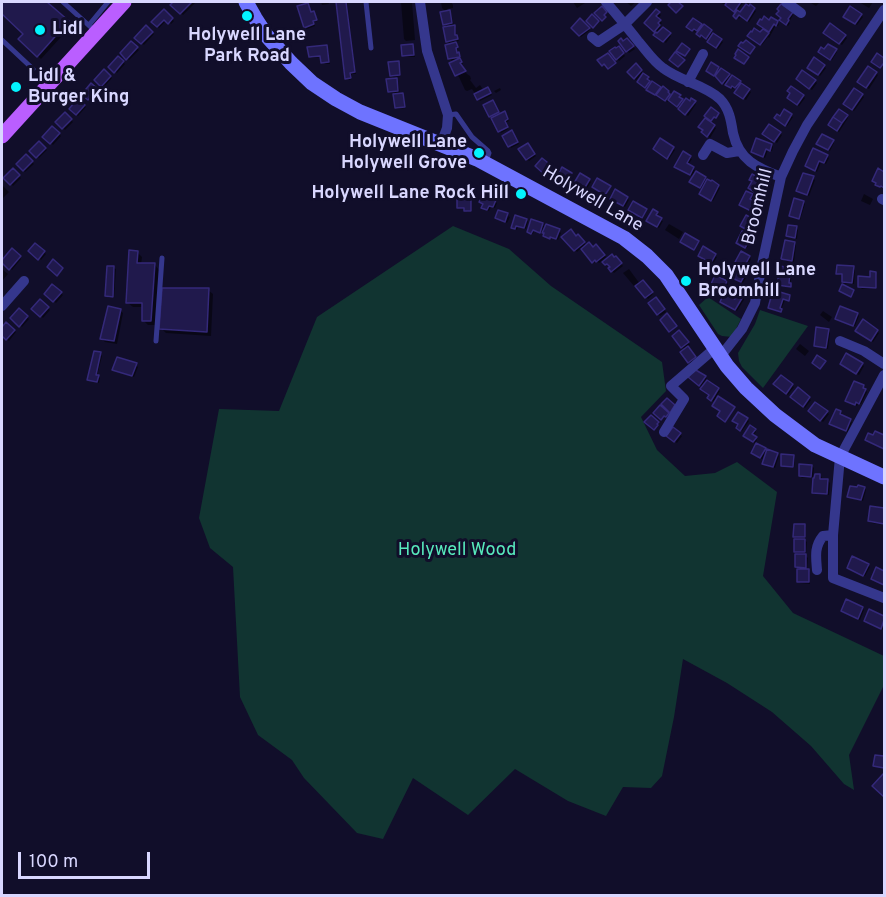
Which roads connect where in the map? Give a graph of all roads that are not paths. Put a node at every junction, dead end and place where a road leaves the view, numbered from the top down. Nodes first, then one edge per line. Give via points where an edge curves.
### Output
1 (63, 2) edge
2 (108, 2) edge
3 (124, 2) edge
4 (246, 2) edge
5 (366, 2) edge
6 (420, 2) edge
7 (606, 2) edge
8 (647, 2) edge
9 (786, 2) edge
10 (885, 10) edge
11 (801, 13) dead end
12 (624, 24) junction
13 (93, 28) junction
14 (592, 37) dead end
15 (2, 40) edge
16 (371, 48) dead end
17 (703, 54) dead end
18 (33, 69) dead end
19 (688, 82) junction
20 (448, 115) junction
21 (2, 135) edge
22 (441, 144) junction
23 (739, 151) junction
24 (703, 155) dead end
25 (484, 163) junction
26 (781, 177) junction
27 (162, 258) dead end
28 (24, 281) dead end
29 (2, 306) edge
30 (156, 341) dead end
31 (840, 341) dead end
32 (717, 353) junction
33 (883, 360) edge
34 (885, 375) edge
35 (664, 432) dead end
36 (840, 457) junction
37 (885, 477) edge
38 (833, 535) junction
39 (817, 570) dead end
40 (885, 598) edge

1 - 13 lane
2 - 13 lane
3 - 13 main road
4 - 22 main road, Holywell Lane via 266,35 312,83 360,112
5 - 16 lane
6 - 20 street via 427,51
7 - 12 street
8 - 12 street
9 - 11 street
10 - 26 street, Broomhill via 807,125
12 - 14 street via 598,42
12 - 19 street via 662,68
13 - 21 main road
15 - 18 lane
17 - 19 street
19 - 23 street via 720,99 728,110
20 - 22 street
20 - 25 lane via 456,114 488,151
22 - 25 main road, Holywell Lane
23 - 24 street via 727,153 710,144
23 - 26 street via 758,167
25 - 32 main road, Holywell Lane via 624,238 647,256 666,275
26 - 32 street, Broomhill via 755,303 742,329
27 - 30 lane
28 - 29 street
31 - 33 street
32 - 35 street, Broomhill via 671,386 684,399
32 - 36 main road, Holywell Lane via 775,415 815,445
34 - 36 street
36 - 37 main road, Holywell Lane
36 - 38 street
38 - 39 street via 823,536 818,542
38 - 40 street via 833,578

